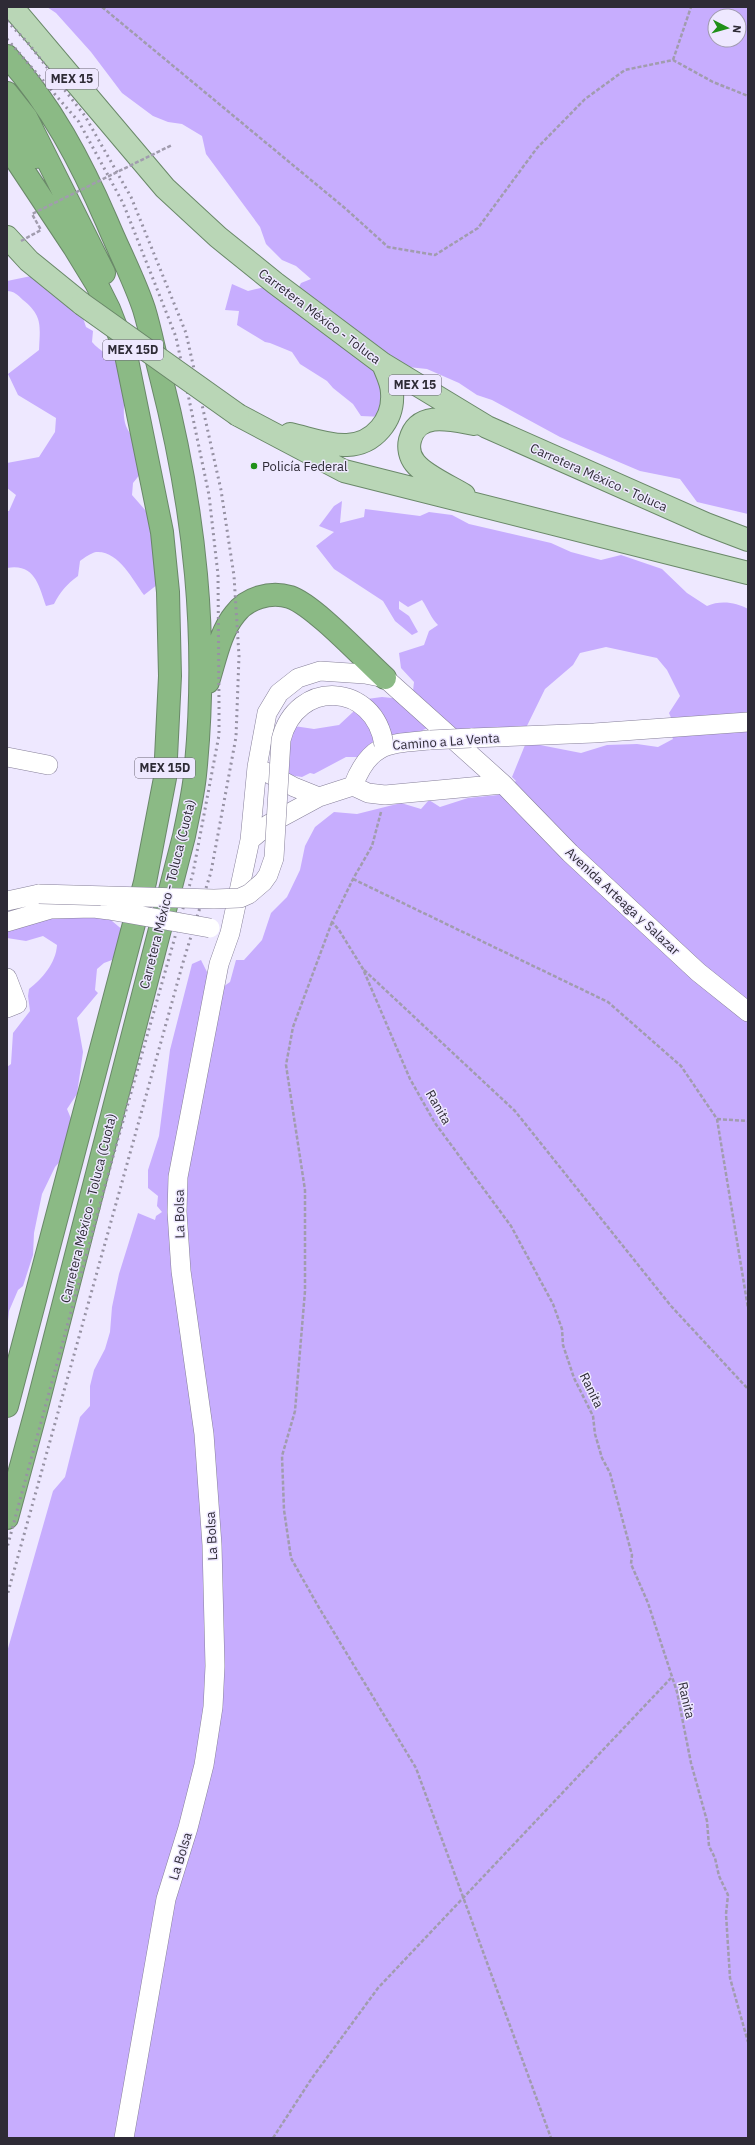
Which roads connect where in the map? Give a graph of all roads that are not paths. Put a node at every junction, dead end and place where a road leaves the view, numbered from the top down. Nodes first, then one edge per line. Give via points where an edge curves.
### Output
1 (12, 7) edge
2 (7, 56) edge
3 (7, 93) edge
4 (7, 122) edge
5 (7, 146) edge
6 (62, 189) junction
7 (14, 239) edge
8 (383, 364) junction
9 (487, 427) junction
10 (263, 428) junction
11 (484, 507) junction
12 (190, 517) junction
13 (748, 540) edge
14 (748, 573) edge
15 (385, 678) junction
16 (199, 714) junction
17 (748, 722) edge
18 (384, 746) junction
19 (7, 757) edge
20 (48, 765) dead end
21 (257, 767) junction
22 (503, 784) junction
23 (353, 786) junction
24 (319, 797) junction
25 (250, 840) junction
26 (7, 901) edge
27 (7, 922) edge
28 (230, 932) junction
29 (7, 978) edge
30 (7, 1008) edge
31 (748, 1012) edge
32 (7, 1406) edge
33 (7, 1518) edge
34 (124, 2138) edge

1 - 8 main road, Carretera México - Toluca / MEX 15 via 133,152 176,199 275,283
2 - 12 highway, Carretera México - Toluca (Cuota) / MEX 15D via 31,83 72,149 93,188 125,261 144,309 176,436
3 - 6 highway via 26,117
4 - 6 highway
5 - 32 highway, Carretera México - Toluca (Cuota) / MEX 15D via 92,277 109,309 125,350 162,532 168,592 170,669 165,778 145,882
6 - 12 highway, MEX 15D via 88,237 118,305
7 - 10 main road, bridge via 29,261 82,304 238,415
8 - 9 main road, Carretera México - Toluca / MEX 15
8 - 10 main road via 392,393 390,412 381,428 366,440 358,444 339,445
9 - 11 main road via 432,419 415,430 410,442 411,457 420,468
9 - 13 main road, Carretera México - Toluca / MEX 15 via 706,524
10 - 11 main road via 344,471
11 - 14 main road
12 - 16 highway, Carretera México - Toluca (Cuota) / MEX 15D via 201,640
15 - 16 highway via 300,602 280,595 265,596 242,607 229,623 216,654
15 - 21 street via 359,673 320,671 309,673 288,684 272,702 267,713
15 - 22 street, Avenida Arteaga y Salazar
16 - 33 highway, Carretera México - Toluca (Cuota) / MEX 15D via 195,776 184,836
17 - 18 street, Camino a La Venta, bridge via 594,734 430,740
18 - 23 street, Camino a La Venta via 371,755
18 - 26 street, bridge via 380,727 369,711 345,697 316,698 293,714 287,722 281,740 274,858 263,882 240,898 39,894
19 - 20 street
21 - 24 street
21 - 25 street
22 - 23 street via 385,795 368,793
22 - 31 street, Avenida Arteaga y Salazar via 587,869 698,972
23 - 24 street
24 - 25 street via 269,824
25 - 28 street
27 - 28 street, bridge via 52,909 94,908
28 - 34 street, La Bolsa via 219,964 178,1177 177,1212 181,1271 205,1442 212,1545 215,1658 213,1707 204,1765 166,1899
29 - 30 street via 17,1004

